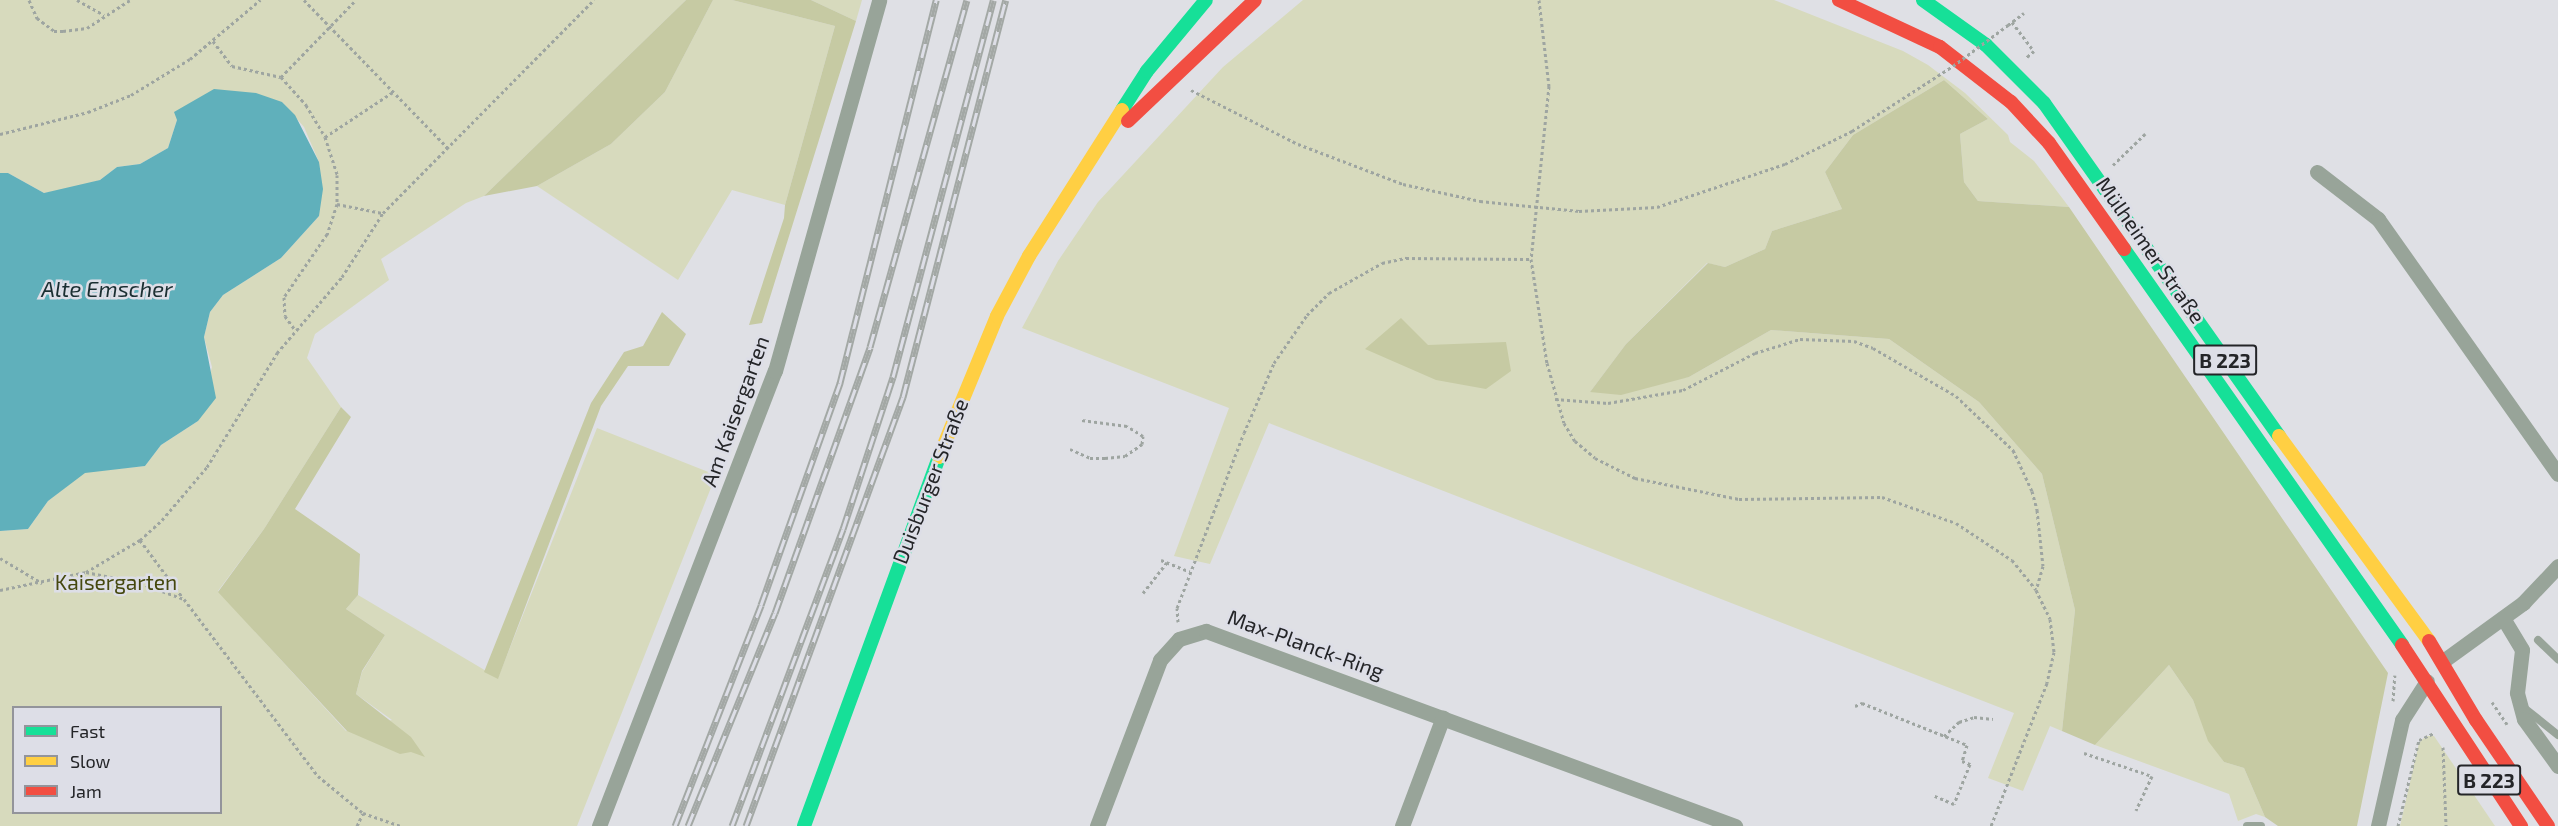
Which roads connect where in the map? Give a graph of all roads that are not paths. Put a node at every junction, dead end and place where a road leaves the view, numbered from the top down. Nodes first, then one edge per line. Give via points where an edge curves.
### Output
1 (879, 0) edge
2 (1206, 0) edge
3 (1255, 0) edge
4 (1839, 0) edge
5 (1923, 0) edge
6 (1096, 154) junction
7 (2318, 172) dead end
8 (2558, 474) edge
9 (2558, 566) edge
10 (2503, 618) junction
11 (2538, 640) dead end
12 (2558, 659) edge
13 (2443, 661) junction
14 (2427, 681) junction
15 (2520, 704) junction
16 (1443, 717) junction
17 (2558, 735) edge
18 (2558, 765) edge
19 (599, 826) edge
20 (804, 826) edge
21 (1097, 826) edge
22 (1402, 826) edge
23 (1736, 826) edge
24 (2247, 826) edge
25 (2261, 826) edge
26 (2378, 826) edge
27 (2520, 826) edge
28 (2548, 826) edge

1 - 19 street, Am Kaisergarten via 774,371
2 - 6 main road, Duisburger Straße via 1147,71
3 - 6 main road, Duisburger Straße via 1168,78
4 - 14 main road, Mülheimer Straße / B 223 via 1940,47 1993,87 2036,128
5 - 13 main road, Mülheimer Straße / B 223 via 2013,70 2044,103 2301,468 2369,555
6 - 20 main road, Duisburger Straße via 1029,256 984,343 932,473
7 - 8 street via 2378,219
9 - 10 street
10 - 13 street
10 - 15 street via 2522,650 2517,693
11 - 12 lane
13 - 14 main road
13 - 28 main road, Mülheimer Straße / B 223 via 2476,720
14 - 26 street via 2402,720
14 - 27 main road, Mülheimer Straße / B 223
15 - 17 lane
15 - 18 street via 2524,718
16 - 21 street, Max-Planck-Ring via 1216,633 1197,632 1179,639 1155,670
16 - 22 street
16 - 23 street, Max-Planck-Ring
24 - 25 lane

